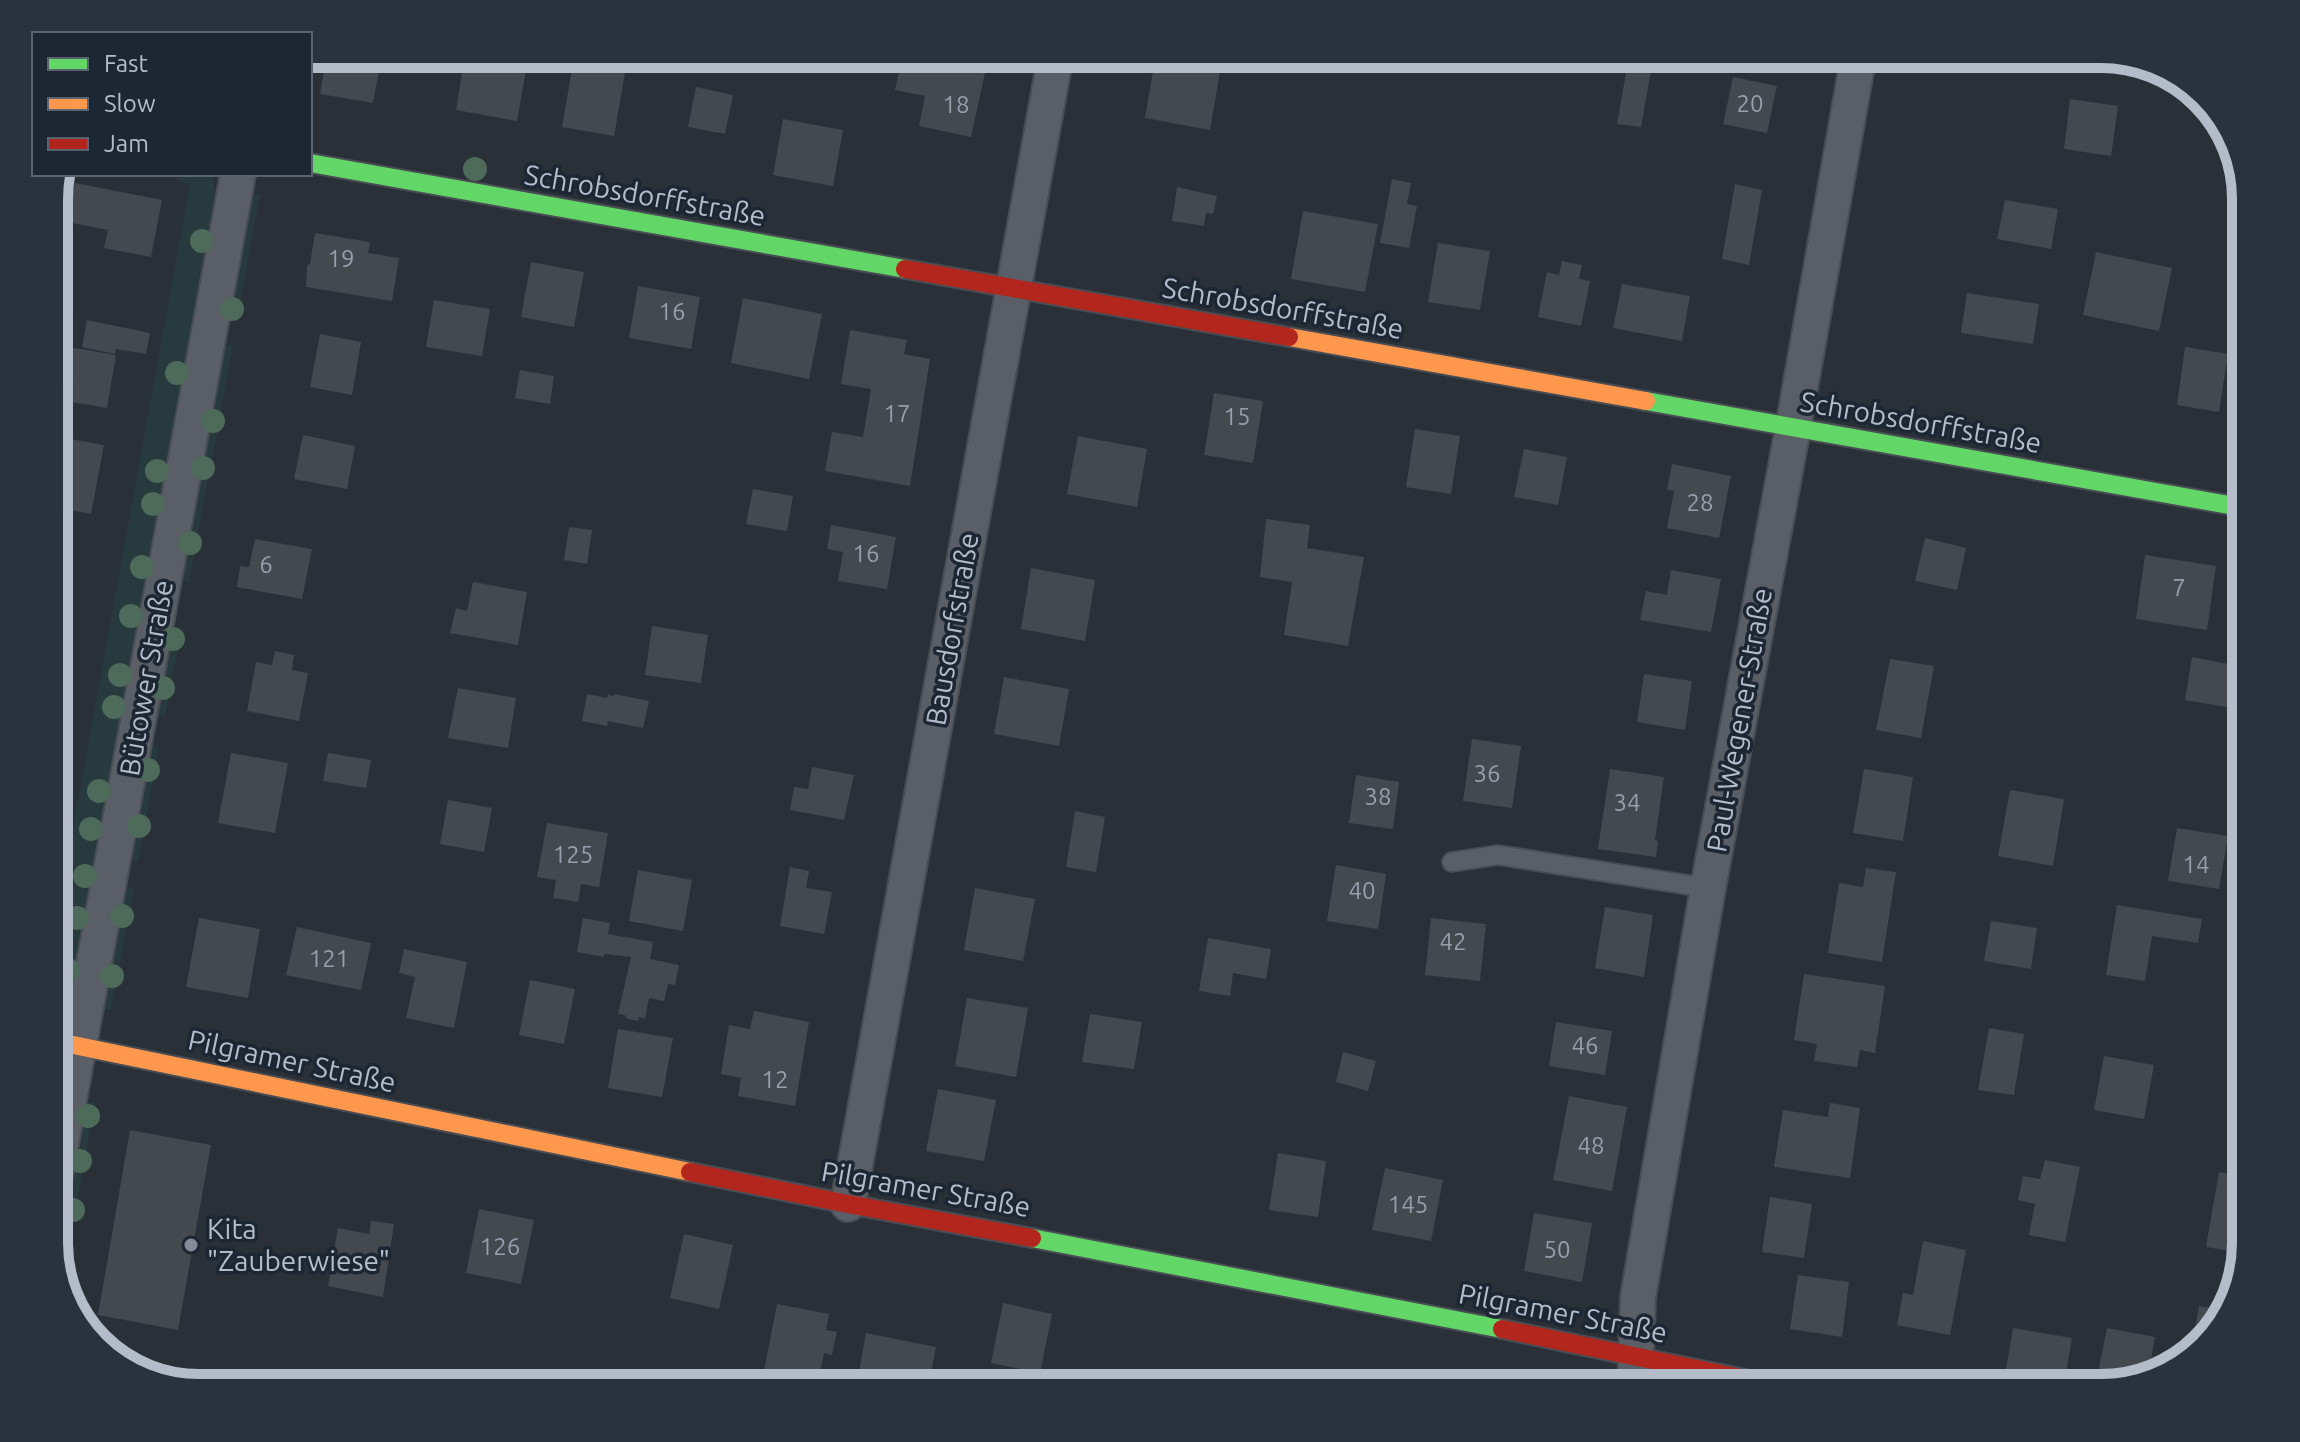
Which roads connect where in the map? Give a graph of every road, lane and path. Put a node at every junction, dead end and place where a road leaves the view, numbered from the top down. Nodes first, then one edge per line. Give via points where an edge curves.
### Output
1 (1053, 68) edge
2 (1846, 68) edge
3 (312, 163) edge
4 (238, 176) edge
5 (1014, 289) junction
6 (1793, 428) junction
7 (2232, 506) edge
8 (1452, 862) dead end
9 (1708, 888) junction
10 (68, 1039) edge
11 (68, 1044) edge
12 (848, 1204) junction
13 (1635, 1372) edge

1 - 5 street, Bausdorfstraße
2 - 6 street, Paul-Wegener-Straße
3 - 5 street, Schrobsdorffstraße
4 - 10 street, Bütower Straße
5 - 6 street, Schrobsdorffstraße
5 - 12 street, Bausdorfstraße
6 - 7 street, Schrobsdorffstraße
6 - 9 street, Paul-Wegener-Straße
8 - 9 lane via 1498,855
9 - 13 street, Paul-Wegener-Straße via 1638,1297
11 - 12 street, Pilgramer Straße
12 - 13 street, Pilgramer Straße via 1094,1249

